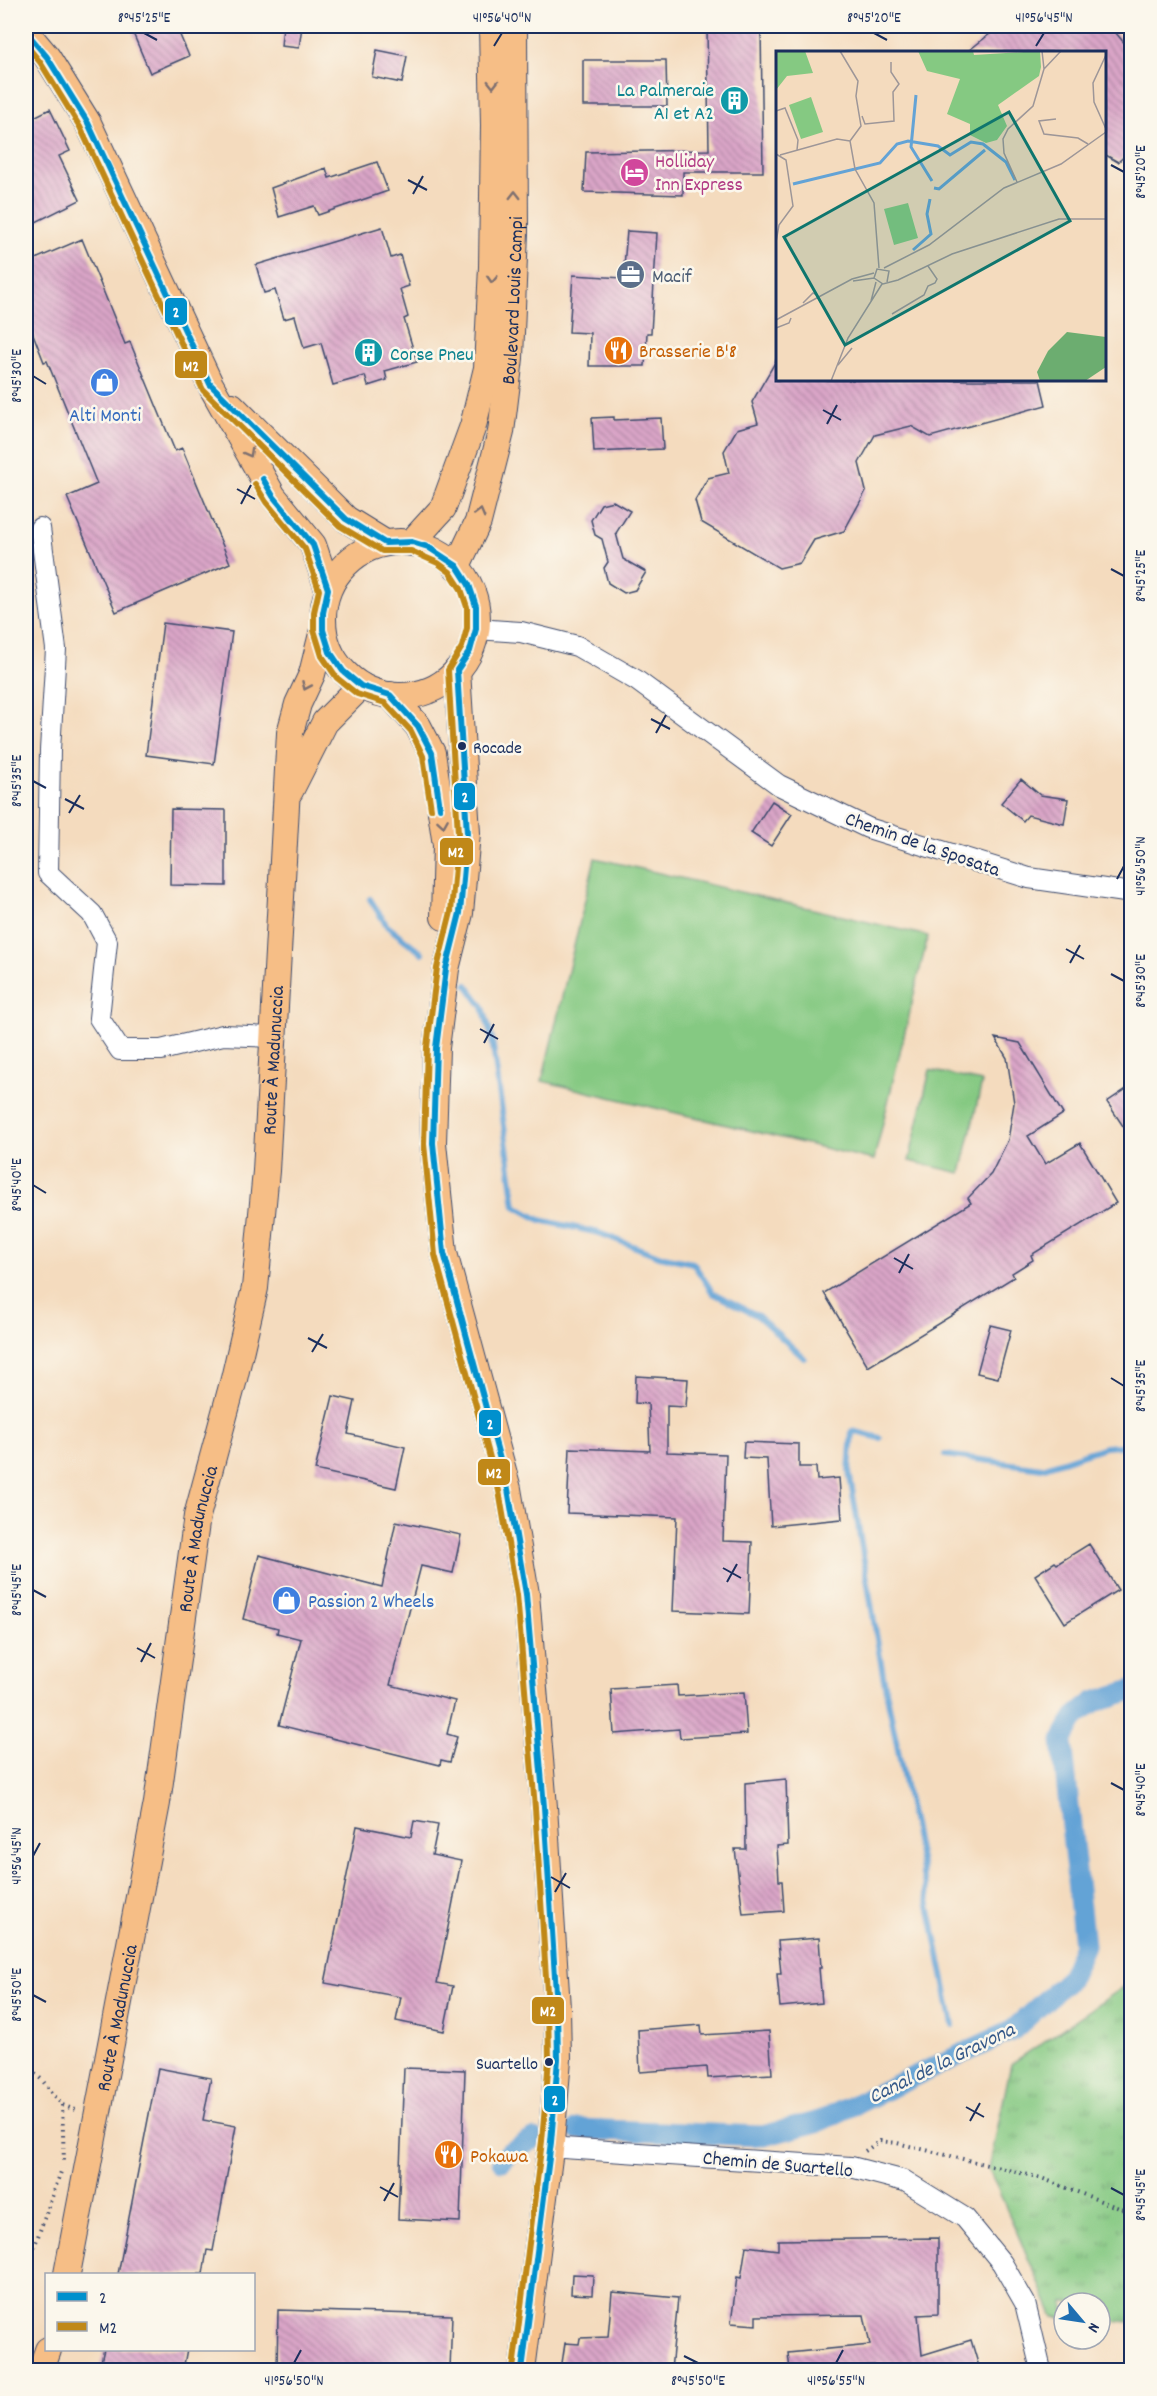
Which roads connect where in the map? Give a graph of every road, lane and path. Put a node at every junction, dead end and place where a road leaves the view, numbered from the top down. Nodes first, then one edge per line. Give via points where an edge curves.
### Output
1 (492, 26) edge
2 (514, 26) edge
3 (942, 26) edge
4 (26, 32) edge
5 (957, 34) dead end
6 (210, 384) junction
7 (40, 528) dead end
8 (412, 542) junction
9 (385, 543) junction
10 (457, 566) junction
11 (328, 589) junction
12 (476, 629) junction
13 (323, 630) junction
14 (457, 670) junction
15 (361, 686) junction
16 (390, 696) junction
17 (286, 799) junction
18 (1131, 893) edge
19 (446, 969) junction
20 (273, 1037) junction
21 (26, 2066) edge
22 (62, 2105) junction
23 (99, 2118) junction
24 (551, 2142) junction
25 (850, 2167) junction
26 (1131, 2213) edge
27 (26, 2270) edge
28 (67, 2273) edge
29 (47, 2351) edge
30 (41, 2370) edge
31 (522, 2370) edge
32 (1041, 2370) edge

1 -> 8 main road, Boulevard Louis Campi via 492,267 487,368 473,426 443,508
10 -> 2 main road, Boulevard Louis Campi via 478,522 498,443 510,358 515,232
3 - 5 path
4 - 6 main road via 47,57 88,123
6 - 9 main road via 346,519
6 -> 11 main road via 273,496 313,545
7 - 20 street via 56,649 48,873 92,914 107,942 99,1018 120,1050 161,1050 223,1035
8 - 9 main road
8 - 10 main road via 443,555
9 - 11 main road via 352,558
10 - 12 main road via 476,606
11 - 13 main road
12 - 14 main road via 470,651
12 - 18 street, Chemin de la Sposata via 521,632 577,646 636,680 779,785 868,828 1029,878
13 - 15 main road via 330,652 343,671
13 -> 17 main road, Route À Madunuccia via 290,733
14 - 16 main road via 427,691
14 - 19 main road via 467,833 460,913
15 - 16 main road
15 - 17 main road, Route À Madunuccia via 325,722
16 -> 19 main road via 418,726 432,753 446,845
17 - 20 main road, Route À Madunuccia
19 - 24 main road via 436,1048 433,1143 444,1253 508,1489 526,1594 557,2008 558,2059
20 - 23 main road, Route À Madunuccia via 255,1288 197,1516 157,1803
21 - 22 path
22 - 23 path
22 - 27 path via 64,2164
23 - 28 main road, Route À Madunuccia
24 - 25 street, Chemin de Suartello via 563,2148
24 - 31 main road
25 - 26 path via 880,2141 897,2143 1041,2178
25 - 32 street, Chemin de Suartello via 905,2181 965,2218 1002,2264 1024,2302
29 - 30 main road

